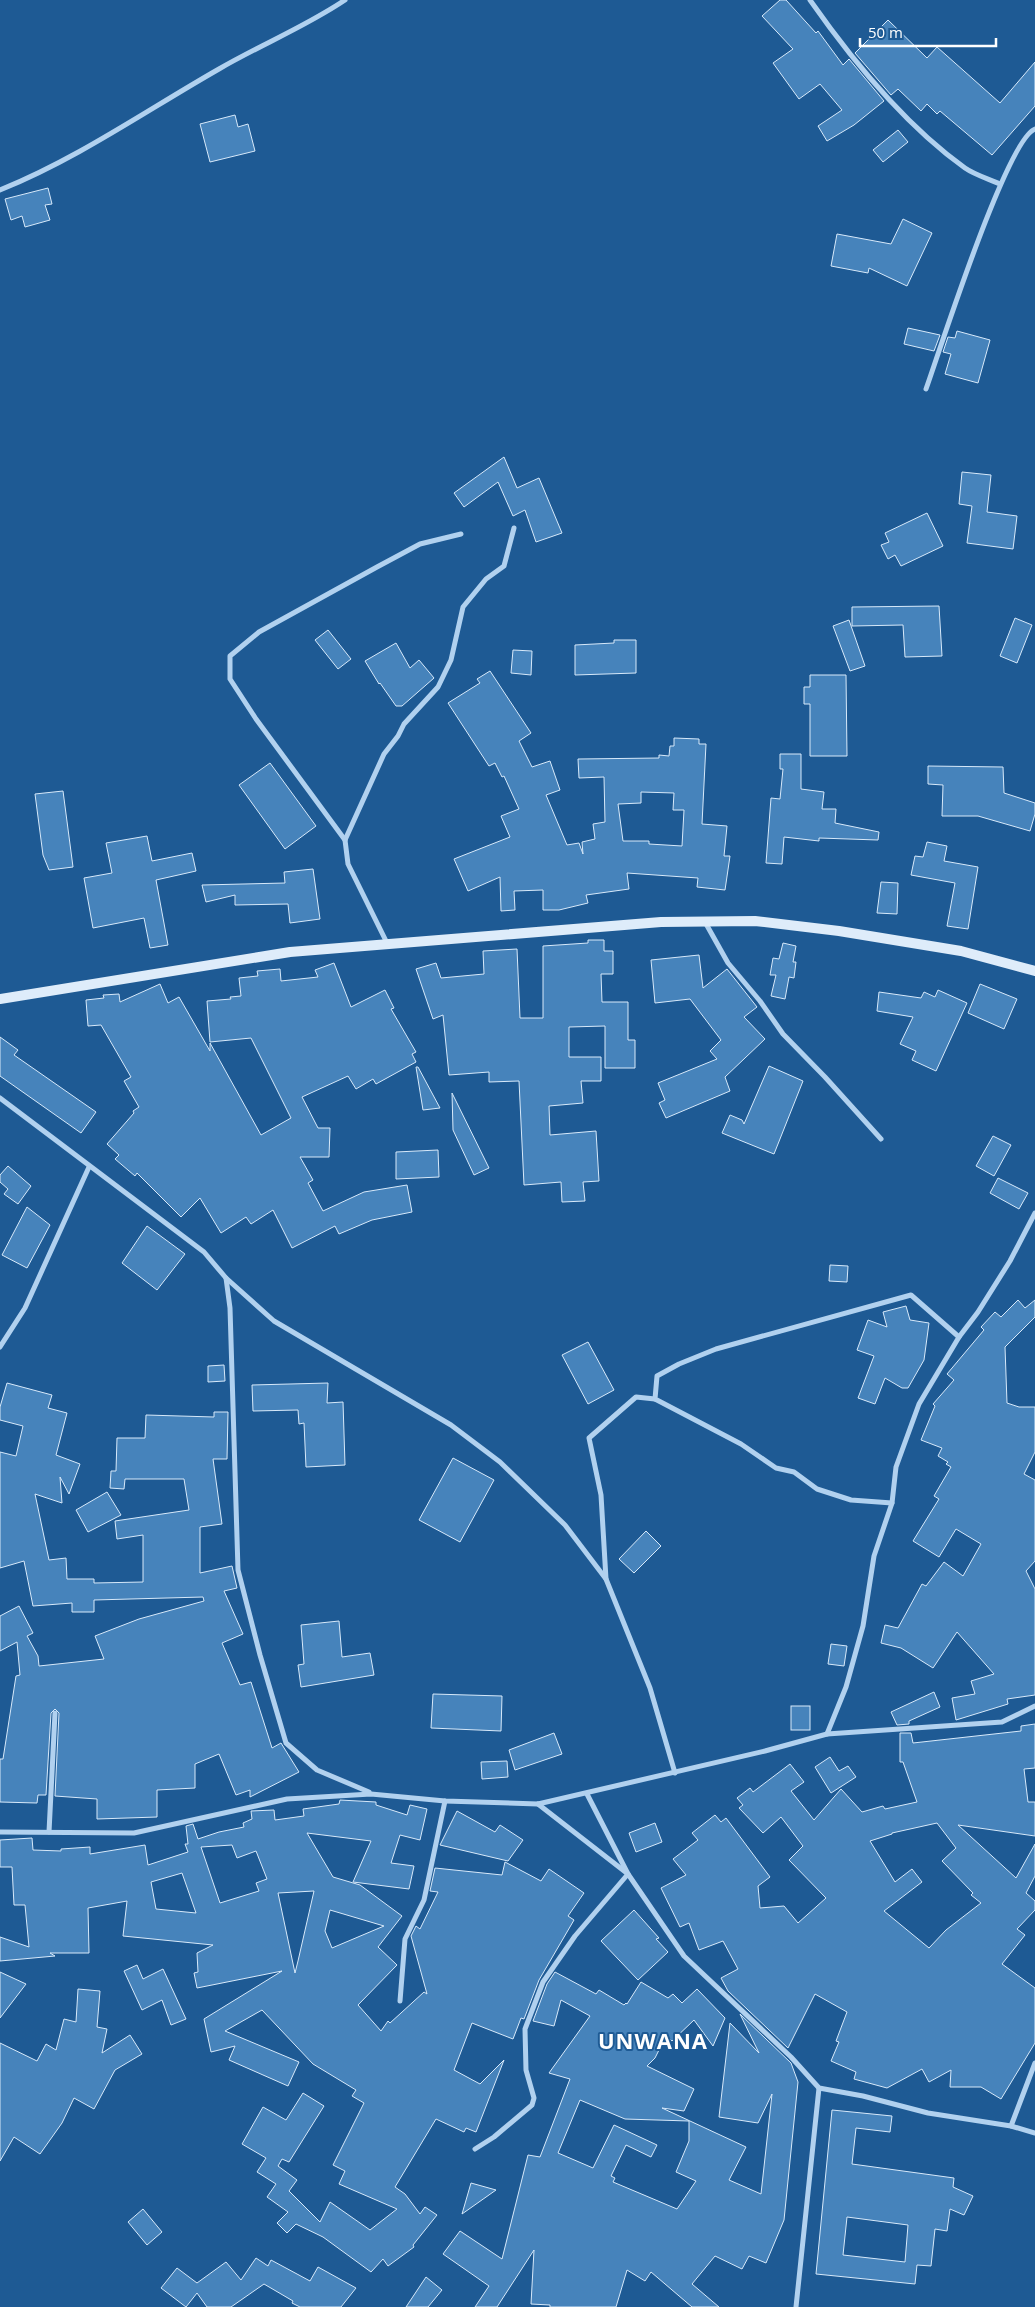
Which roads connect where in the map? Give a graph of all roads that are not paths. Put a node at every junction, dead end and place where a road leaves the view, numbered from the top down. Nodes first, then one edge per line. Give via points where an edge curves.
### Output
1 (345, 0) edge
2 (810, 0) edge
3 (1035, 129) edge
4 (1000, 184) junction
5 (0, 190) edge
6 (926, 389) dead end
7 (514, 528) dead end
8 (462, 534) dead end
9 (345, 840) junction
10 (704, 922) junction
11 (387, 943) junction
12 (1035, 971) edge
13 (0, 999) edge
14 (0, 1098) edge
15 (881, 1139) dead end
16 (89, 1167) junction
17 (1035, 1213) edge
18 (226, 1278) junction
19 (959, 1336) junction
20 (0, 1347) edge
21 (655, 1400) junction
22 (892, 1503) junction
23 (606, 1579) junction
24 (1035, 1706) edge
25 (55, 1713) dead end
26 (827, 1734) junction
27 (675, 1772) junction
28 (371, 1794) junction
29 (587, 1794) junction
30 (445, 1800) junction
31 (538, 1804) junction
32 (0, 1832) edge
33 (49, 1832) junction
34 (628, 1874) junction
35 (400, 2000) dead end
36 (1035, 2063) edge
37 (819, 2088) junction
38 (1011, 2126) junction
39 (1035, 2133) edge
40 (475, 2149) dead end
41 (796, 2307) edge

1 - 5 street via 40,174
2 - 4 street via 856,63 923,133 966,168
3 - 4 street via 1030,130 1018,146
4 - 6 street
7 - 9 street via 504,566 486,580 463,608 451,660 438,687 404,724 384,754
8 - 9 street via 420,544 362,574 259,632 230,656 230,679
9 - 11 street via 348,864
10 - 11 main road
10 - 12 main road via 755,921 839,931 961,951
10 - 15 street via 728,962 783,1034
11 - 13 main road via 290,952
14 - 16 street
16 - 18 street via 204,1252
16 - 20 street via 25,1308
17 - 19 street via 1010,1261
18 - 23 street via 274,1320 451,1425 500,1462 565,1525
18 - 28 street via 230,1308 238,1570 260,1654 286,1743 317,1770
19 - 21 street via 910,1295 716,1350 679,1364 657,1376
19 - 22 street via 919,1404 896,1467
21 - 22 street via 741,1444 776,1468 794,1472 817,1489 851,1500
21 - 23 street via 636,1397 589,1438 600,1495
22 - 26 street via 874,1556 861,1635 846,1687
23 - 27 street via 650,1688
24 - 26 street via 1002,1722
25 - 33 street
26 - 27 street
27 - 29 street
28 - 30 street
28 - 33 street via 286,1799 134,1833
29 - 31 street
29 - 34 street
30 - 31 street
30 - 35 street via 424,1900 405,1939
31 - 34 street
32 - 33 street
34 - 37 street via 684,1956 791,2057
34 - 40 street via 576,1936 543,1982 524,2029 526,2070 534,2098 532,2105
36 - 38 street
37 - 38 street via 928,2113
37 - 41 street
38 - 39 street

